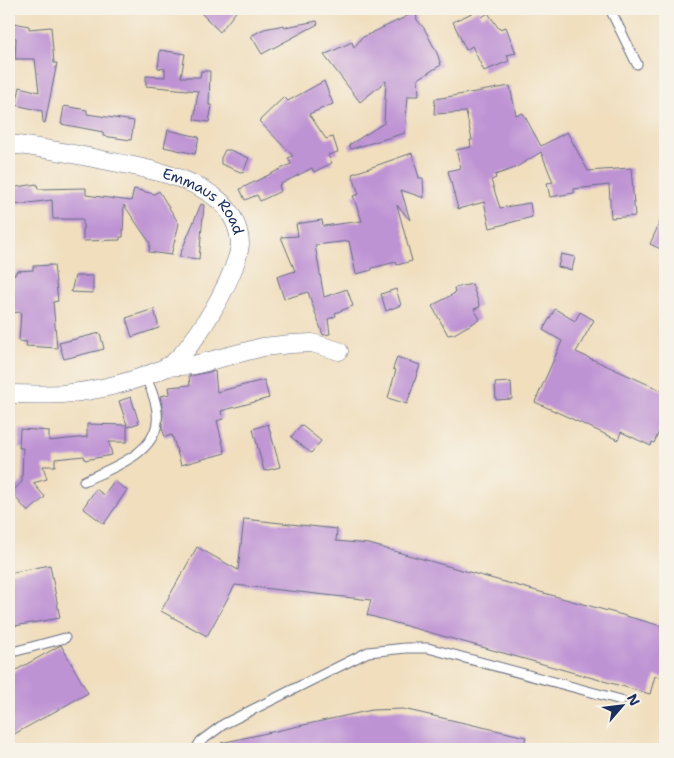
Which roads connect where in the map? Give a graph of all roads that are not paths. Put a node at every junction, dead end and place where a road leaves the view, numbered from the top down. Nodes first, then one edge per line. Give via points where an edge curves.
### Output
1 (610, 9) edge
2 (638, 64) dead end
3 (9, 144) edge
4 (339, 351) dead end
5 (166, 367) junction
6 (145, 375) junction
7 (9, 394) edge
8 (84, 481) dead end
9 (65, 638) dead end
10 (9, 653) edge
11 (621, 700) dead end
12 (196, 749) edge

1 - 2 lane
3 - 5 street, Emmaus Road via 149,169 194,184 226,209 234,221 240,245 231,275 207,322 184,352
4 - 5 street, Emmaus Road via 312,343 291,344 263,347 194,365
5 - 6 street, Emmaus Road
6 - 7 street, Emmaus Road via 112,386 62,394
6 - 8 lane via 158,414 151,440 127,460
9 - 10 lane
11 - 12 lane via 428,648 368,652 224,724 200,741

